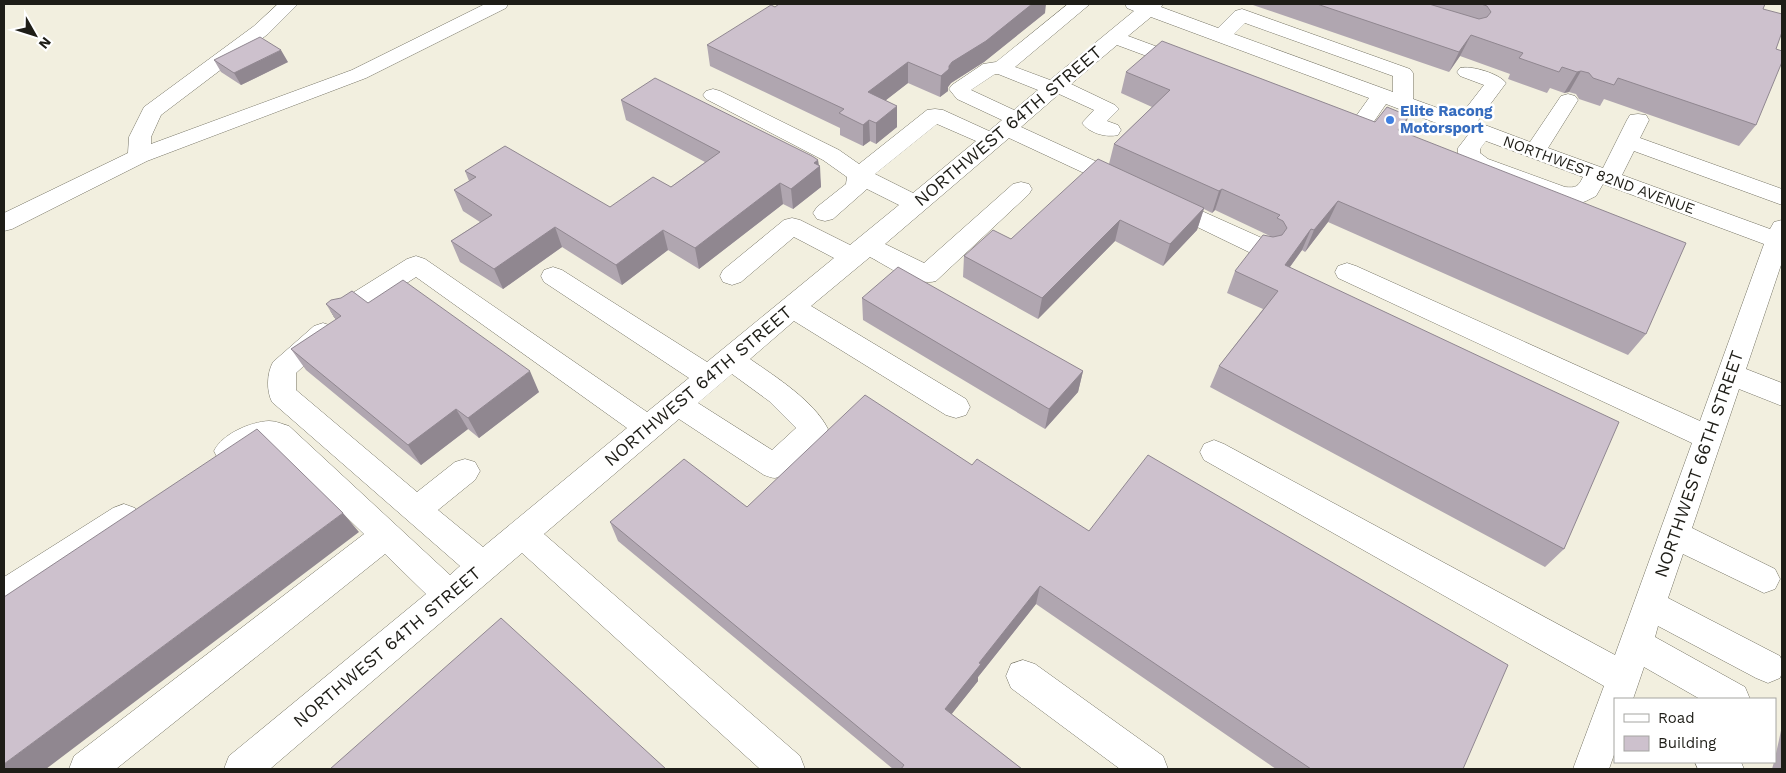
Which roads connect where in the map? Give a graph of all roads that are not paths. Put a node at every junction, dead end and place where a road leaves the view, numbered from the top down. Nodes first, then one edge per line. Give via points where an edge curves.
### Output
1 (289, 4) edge
2 (499, 4) edge
3 (1081, 4) edge
4 (1145, 5) edge
5 (1221, 36) junction
6 (1114, 37) junction
7 (1001, 68) junction
8 (1205, 70) edge
9 (1467, 72) dead end
10 (1054, 87) junction
11 (713, 95) dead end
12 (1382, 95) junction
13 (1568, 100) dead end
14 (1403, 102) junction
15 (1313, 111) edge
16 (1638, 120) dead end
17 (1473, 128) junction
18 (1004, 129) junction
19 (1110, 130) dead end
20 (1628, 141) junction
21 (1535, 151) junction
22 (139, 156) junction
23 (859, 175) junction
24 (1603, 176) junction
25 (1021, 189) dead end
26 (1782, 197) edge
27 (916, 204) junction
28 (825, 213) dead end
29 (4, 223) edge
30 (1781, 237) edge
31 (1264, 249) edge
32 (860, 250) junction
33 (1347, 272) dead end
34 (553, 276) dead end
35 (732, 276) dead end
36 (792, 307) junction
37 (344, 311) edge
38 (323, 333) edge
39 (730, 359) junction
40 (1731, 374) junction
41 (709, 377) junction
42 (1782, 395) edge
43 (678, 404) junction
44 (956, 407) dead end
45 (648, 428) junction
46 (1708, 438) junction
47 (1214, 452) dead end
48 (205, 466) edge
49 (465, 471) dead end
50 (146, 503) edge
51 (417, 509) junction
52 (522, 534) junction
53 (1674, 534) junction
54 (386, 535) junction
55 (483, 566) junction
56 (1764, 579) dead end
57 (4, 595) edge
58 (449, 595) junction
59 (1649, 605) junction
60 (1636, 644) junction
61 (1768, 666) dead end
62 (1023, 676) dead end
63 (1616, 698) edge
64 (1731, 698) edge
65 (1614, 705) edge
66 (1715, 763) edge
67 (1596, 767) edge
68 (87, 769) edge
69 (242, 769) edge
70 (787, 769) edge
71 (1150, 769) edge
72 (1726, 769) edge

1 - 22 street via 261,30 152,112 140,137
2 - 22 street via 359,74
3 - 7 street
4 - 5 street, NORTHWEST 82ND AVENUE
4 - 6 street, NORTHWEST 64TH STREET
5 - 12 street, NORTHWEST 82ND AVENUE
5 - 14 street via 1242,16 1403,72
6 - 8 street
6 - 10 street, NORTHWEST 64TH STREET
7 - 10 street
7 - 18 street via 990,68 960,89
9 - 17 street via 1496,83
10 - 18 street, NORTHWEST 64TH STREET
10 - 19 street via 1108,109 1093,123
11 - 23 street via 832,155
12 - 14 street, NORTHWEST 82ND AVENUE
12 - 15 street via 1358,128
13 - 21 street
14 - 17 street, NORTHWEST 82ND AVENUE
16 - 20 street
17 - 21 street, NORTHWEST 82ND AVENUE
17 - 24 street via 1469,155 1480,164 1562,194 1578,196
18 - 23 street via 935,115
18 - 27 street, NORTHWEST 64TH STREET
18 - 31 street
20 - 24 street
20 - 26 street
21 - 24 street, NORTHWEST 82ND AVENUE
22 - 29 street
23 - 27 street
23 - 28 street via 857,187
24 - 30 street, NORTHWEST 82ND AVENUE
25 - 32 street via 927,275
27 - 32 street, NORTHWEST 64TH STREET
30 - 40 street, NORTHWEST 66TH STREET
32 - 35 street via 792,226
32 - 36 street, NORTHWEST 64TH STREET
33 - 46 street
34 - 41 street
36 - 39 street, NORTHWEST 64TH STREET
36 - 44 street
37 - 45 street via 416,266
38 - 51 street via 283,369 282,394
39 - 41 street, NORTHWEST 64TH STREET
39 - 43 street via 779,393 814,429 774,466
40 - 42 street
40 - 46 street, NORTHWEST 66TH STREET
41 - 43 street, NORTHWEST 64TH STREET
43 - 45 street, NORTHWEST 64TH STREET
45 - 52 street, NORTHWEST 64TH STREET
46 - 53 street, NORTHWEST 66TH STREET
47 - 63 street
48 - 54 street via 251,437 266,432 279,434
49 - 51 street
50 - 57 street
51 - 55 street
52 - 55 street, NORTHWEST 64TH STREET
52 - 70 street
53 - 56 street
53 - 59 street, NORTHWEST 66TH STREET
54 - 58 street
54 - 68 street
55 - 58 street, NORTHWEST 64TH STREET
58 - 69 street, NORTHWEST 64TH STREET
59 - 60 street, NORTHWEST 66TH STREET
59 - 61 street
60 - 63 street, NORTHWEST 66TH STREET
60 - 64 street
62 - 71 street
65 - 67 street, NORTHWEST 66TH STREET
66 - 72 street

